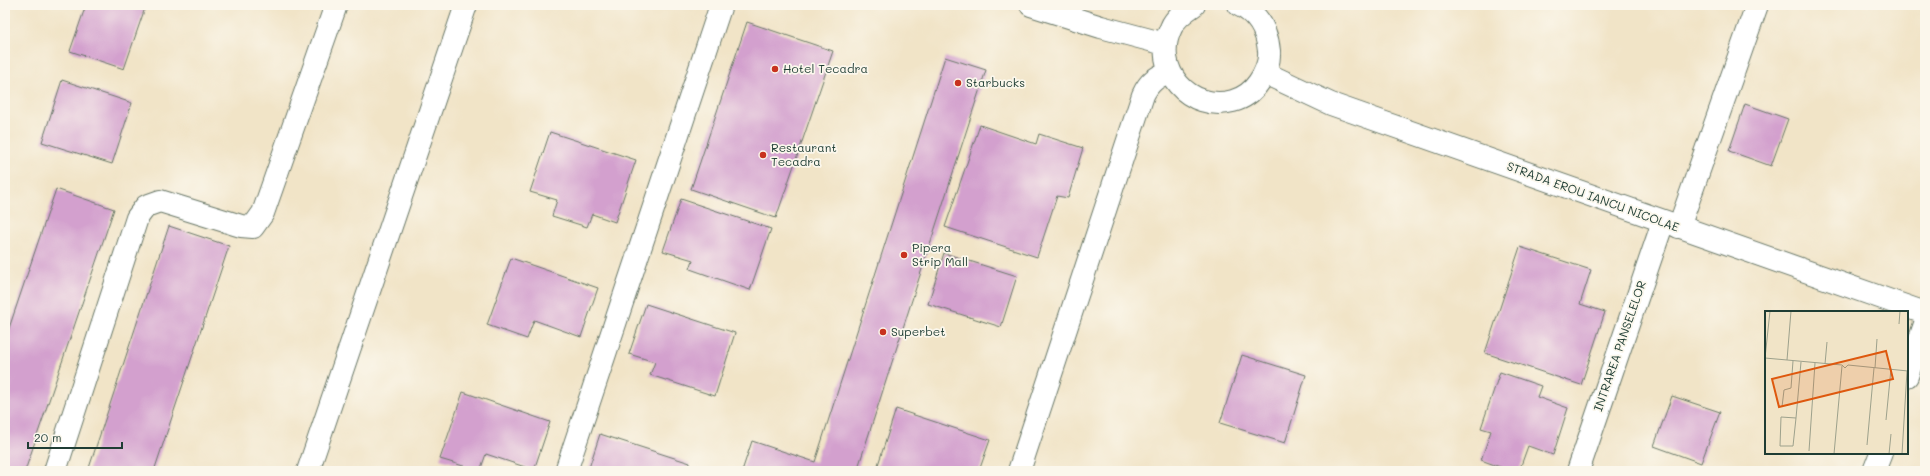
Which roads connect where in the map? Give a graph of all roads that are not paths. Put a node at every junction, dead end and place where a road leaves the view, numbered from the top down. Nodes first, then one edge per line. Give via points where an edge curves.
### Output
1 (336, 5) edge
2 (466, 5) edge
3 (721, 5) edge
4 (1031, 5) edge
5 (1194, 5) edge
6 (1239, 5) edge
7 (1757, 5) edge
8 (1165, 44) junction
9 (1169, 72) junction
10 (1265, 73) junction
11 (1671, 225) junction
12 (1925, 313) edge
13 (1925, 324) edge
14 (1908, 373) edge
15 (1880, 454) edge
16 (55, 471) edge
17 (308, 471) edge
18 (566, 471) edge
19 (1019, 471) edge
20 (1578, 471) edge
21 (1874, 471) edge

1 - 16 street via 264,212 253,227 240,226 160,201 146,206 137,218
2 - 17 street
3 - 18 street
4 - 8 street
5 - 8 street via 1182,13 1171,27
6 - 10 street via 1248,9 1260,22 1268,38 1269,56
7 - 11 street, INTRAREA PANSELELOR
8 - 9 street
9 - 10 street via 1178,86 1191,96 1206,102 1224,103 1246,95 1255,88
9 - 19 street via 1155,78 1143,95
10 - 11 street, STRADA EROU IANCU NICOLAE via 1331,104
11 - 12 street, STRADA EROU IANCU NICOLAE
11 - 20 street, INTRAREA PANSELELOR
13 - 14 street
15 - 21 street

